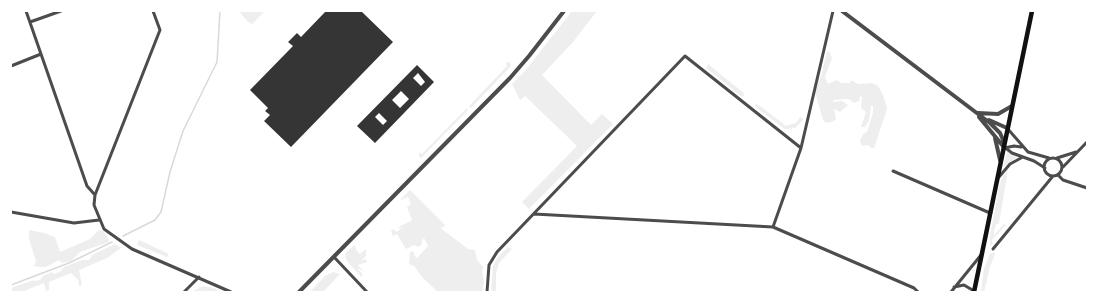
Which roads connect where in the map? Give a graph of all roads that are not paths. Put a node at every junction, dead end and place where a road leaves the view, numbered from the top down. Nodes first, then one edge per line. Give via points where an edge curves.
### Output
1 (26, 11) edge
2 (61, 11) edge
3 (153, 11) edge
4 (564, 11) edge
5 (833, 11) edge
6 (842, 11) edge
7 (1032, 11) edge
8 (30, 22) junction
9 (41, 54) junction
10 (11, 66) edge
11 (1012, 106) junction
12 (976, 113) junction
13 (1007, 128) junction
14 (994, 135) junction
15 (1087, 142) edge
16 (1004, 146) junction
17 (800, 148) junction
18 (1023, 148) junction
19 (1078, 151) junction
20 (1021, 158) junction
21 (1050, 158) junction
22 (1056, 158) junction
23 (1000, 160) junction
24 (1062, 167) junction
25 (1044, 168) junction
26 (893, 171) dead end
27 (1058, 175) junction
28 (1053, 176) junction
29 (996, 180) junction
30 (1087, 188) edge
31 (95, 195) junction
32 (11, 212) edge
33 (990, 213) junction
34 (534, 214) junction
35 (99, 220) junction
36 (773, 227) junction
37 (993, 249) dead end
38 (981, 255) junction
39 (334, 257) junction
40 (200, 277) junction
41 (954, 287) junction
42 (974, 291) edge
43 (184, 292) edge
44 (231, 292) edge
45 (299, 292) edge
46 (367, 292) edge
47 (487, 292) edge
48 (918, 292) edge
49 (950, 292) edge

1 - 8 street
2 - 8 street
3 - 31 street via 160,30
4 - 39 street via 510,78
5 - 17 street
6 - 12 street
7 - 11 main road
8 - 9 street
9 - 10 street
9 - 31 street via 87,186
11 - 12 street via 998,114
11 - 13 main road
12 - 13 street
12 - 14 street
12 - 16 street via 998,130
13 - 16 main road
13 - 18 street
14 - 16 street
14 - 23 street
15 - 19 street
16 - 18 street
16 - 20 street
16 - 23 main road
17 - 34 street via 685,56
17 - 36 street
18 - 21 street
19 - 22 street
19 - 24 street
20 - 25 street via 1034,161
20 - 29 street via 1010,164
21 - 22 street
21 - 25 street via 1045,162
22 - 24 street
23 - 29 main road
24 - 27 street
25 - 28 street
26 - 33 street
27 - 28 street
27 - 30 street via 1062,180
28 - 37 street
29 - 33 main road
31 - 35 street via 94,204
32 - 35 street via 74,223
33 - 38 main road
34 - 36 street
34 - 47 street via 493,257 488,273
35 - 40 street via 109,234 126,245
36 - 48 street via 914,288
38 - 41 street
38 - 42 main road
39 - 45 street
39 - 46 street
40 - 43 street
40 - 44 street
41 - 42 street via 964,285
41 - 49 street

